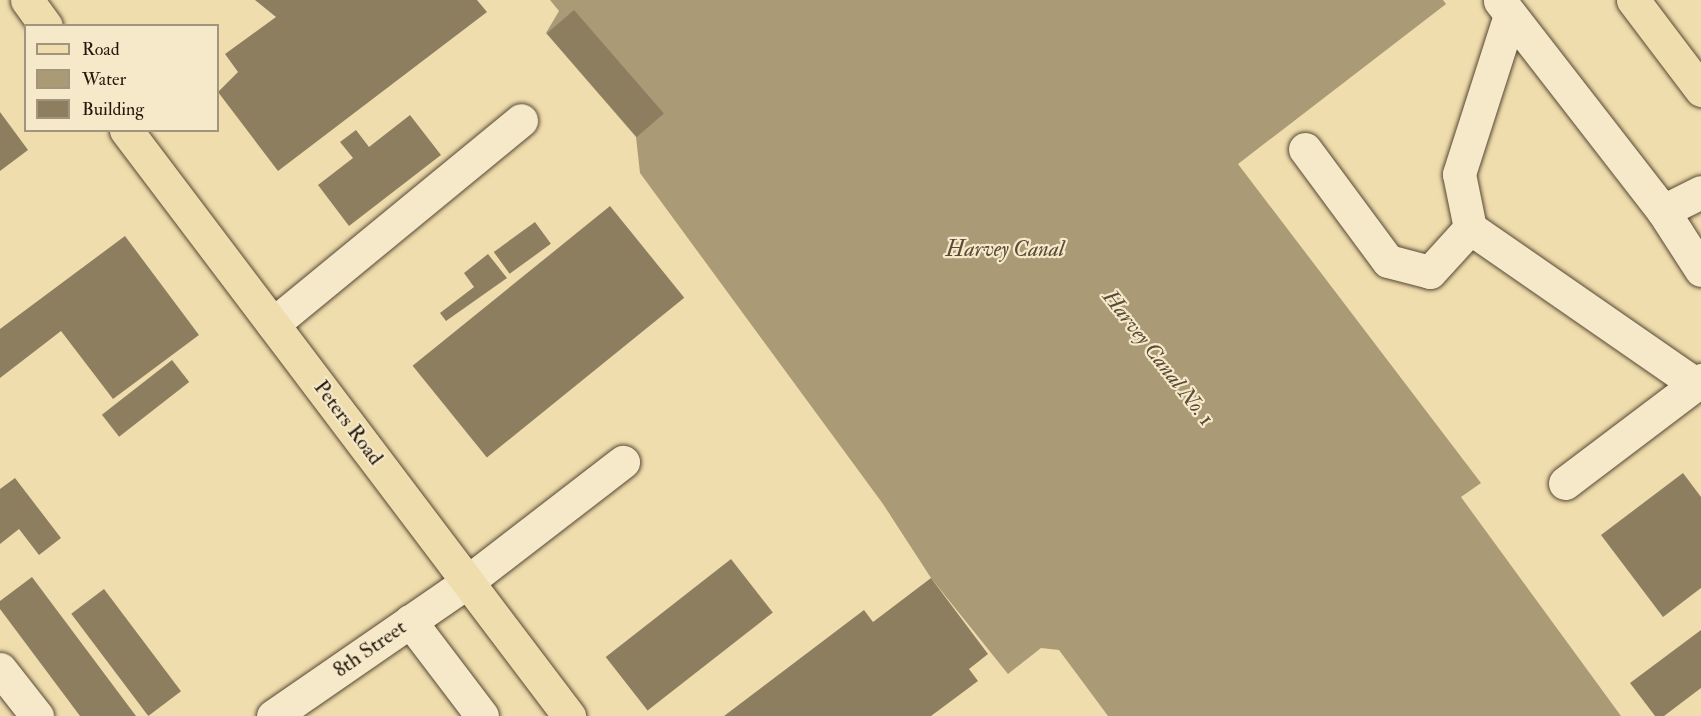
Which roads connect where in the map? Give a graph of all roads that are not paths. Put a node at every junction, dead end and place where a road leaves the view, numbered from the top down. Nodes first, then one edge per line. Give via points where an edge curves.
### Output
1 (27, 0) edge
2 (1633, 0) edge
3 (1504, 7) edge
4 (45, 24) edge
5 (1701, 90) edge
6 (521, 120) dead end
7 (128, 132) edge
8 (1305, 149) dead end
9 (1701, 192) edge
10 (1663, 211) junction
11 (1470, 228) junction
12 (1701, 270) edge
13 (273, 324) junction
14 (1698, 382) edge
15 (624, 462) dead end
16 (1565, 483) dead end
17 (467, 582) junction
18 (410, 621) junction
19 (0, 669) edge
20 (37, 716) edge
21 (273, 716) edge
22 (482, 716) edge
23 (569, 716) edge

1 - 4 main road
2 - 5 main road
3 - 10 street
3 - 11 street via 1459,174
6 - 13 street
7 - 13 main road, Peters Road
8 - 11 street via 1388,261 1430,273
9 - 10 street
10 - 12 street
11 - 14 street
13 - 17 main road, Peters Road
14 - 16 street
15 - 17 street, 8th Street
17 - 18 street, 8th Street
17 - 23 main road, Peters Road
18 - 21 street, 8th Street
18 - 22 street
19 - 20 street

